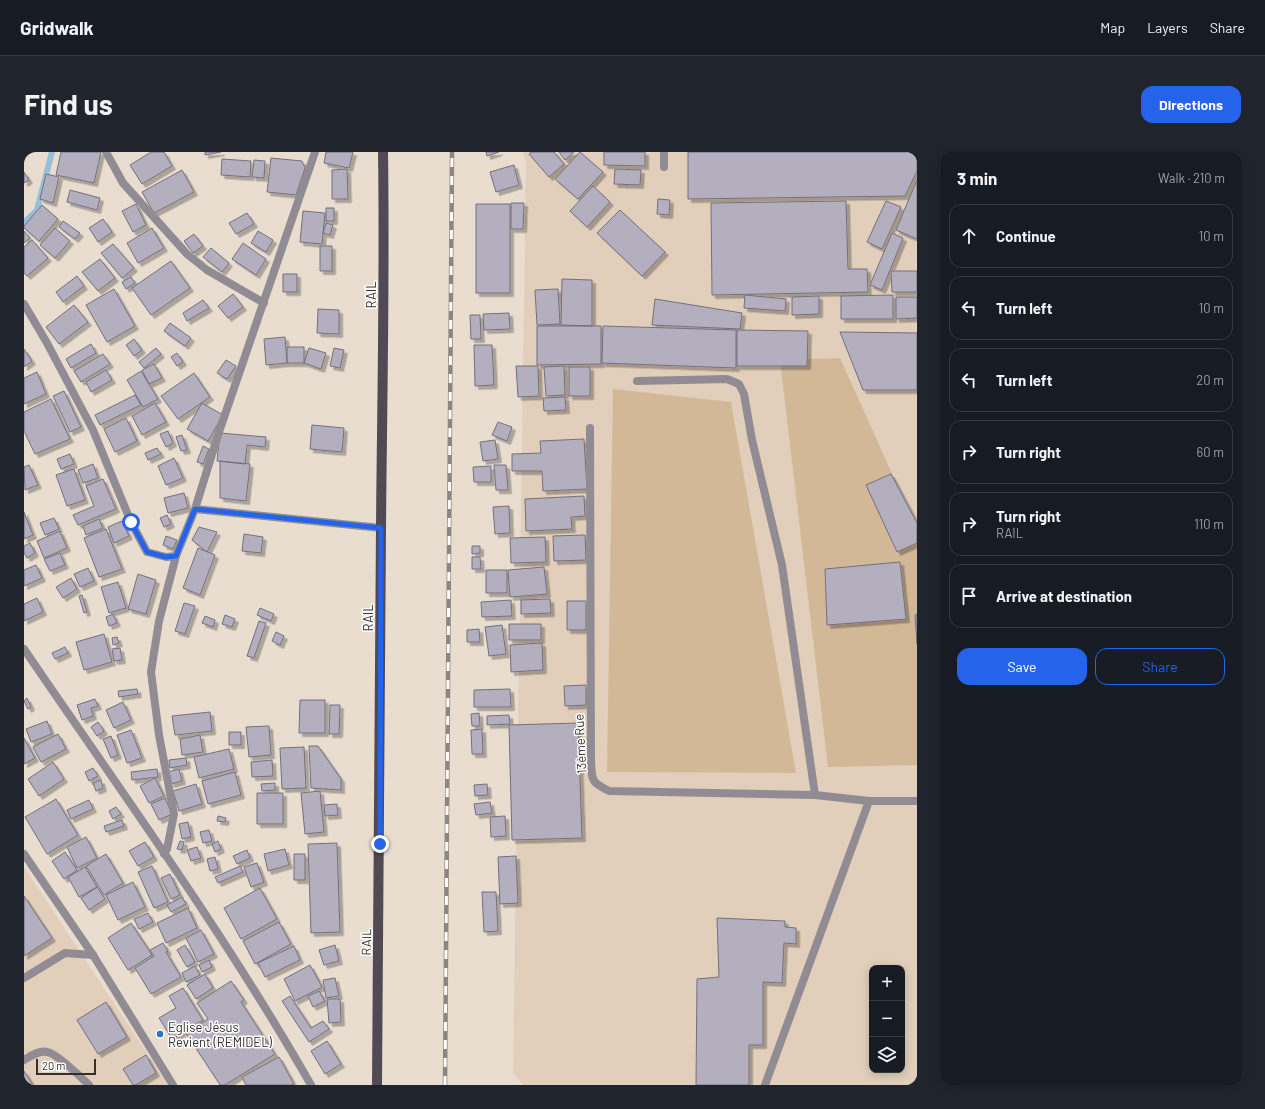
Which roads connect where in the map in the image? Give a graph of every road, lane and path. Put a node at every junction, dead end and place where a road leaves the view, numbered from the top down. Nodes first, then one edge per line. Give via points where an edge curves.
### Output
1 (106, 152) edge
2 (316, 152) edge
3 (383, 152) edge
4 (664, 152) edge
5 (664, 167) dead end
6 (264, 303) junction
7 (24, 304) edge
8 (637, 381) dead end
9 (590, 428) dead end
10 (195, 509) junction
11 (381, 528) junction
12 (176, 556) junction
13 (24, 649) edge
14 (815, 795) junction
15 (869, 801) junction
16 (917, 801) edge
17 (24, 854) edge
18 (164, 854) junction
19 (93, 955) junction
20 (24, 978) edge
21 (24, 1060) edge
22 (89, 1085) edge
23 (173, 1085) edge
24 (311, 1085) edge
25 (378, 1085) edge
26 (765, 1085) edge

1 - 6 street via 123,183 187,254 207,270
2 - 6 street
3 - 11 main road, RAIL
4 - 5 street
6 - 10 street
7 - 12 street via 93,430 131,522 147,552 166,557
8 - 14 street via 727,379 739,384 744,394 752,440 782,565
9 - 14 street, 13ème Rue via 591,761 592,776 596,785 609,791
10 - 11 street
10 - 12 street
11 - 25 main road, RAIL
12 - 18 street via 159,621 151,672 159,735 174,814
13 - 18 street
14 - 15 street, 13ème Rue
15 - 16 street, 13ème Rue
15 - 26 street
17 - 19 street
18 - 24 street via 203,911
19 - 20 street via 65,953
19 - 23 street
21 - 22 street via 35,1053 47,1052

